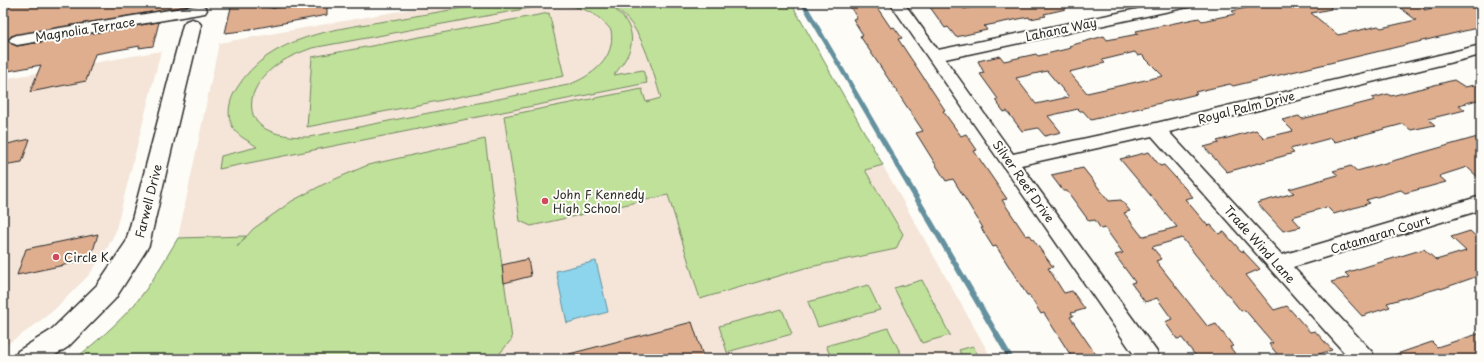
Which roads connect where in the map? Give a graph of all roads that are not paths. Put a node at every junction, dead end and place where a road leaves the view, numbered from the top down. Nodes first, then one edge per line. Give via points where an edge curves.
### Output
1 (897, 3) edge
2 (1188, 3) edge
3 (198, 13) edge
4 (17, 40) dead end
5 (1481, 50) edge
6 (935, 56) junction
7 (1156, 129) junction
8 (1010, 161) junction
9 (1481, 203) edge
10 (1278, 264) junction
11 (27, 359) edge
12 (1149, 359) edge
13 (1364, 359) edge

1 - 6 street, Silver Reef Drive
2 - 6 street, Lahana Way
3 - 4 street, Magnolia Terrace
3 - 11 street, Farwell Drive via 137,245 106,292 59,339
5 - 7 street, Royal Palm Drive
6 - 8 street, Silver Reef Drive
7 - 8 street, Royal Palm Drive
7 - 10 street, Trade Wind Lane
8 - 12 street, Silver Reef Drive
9 - 10 street, Catamaran Court
10 - 13 street, Trade Wind Lane

